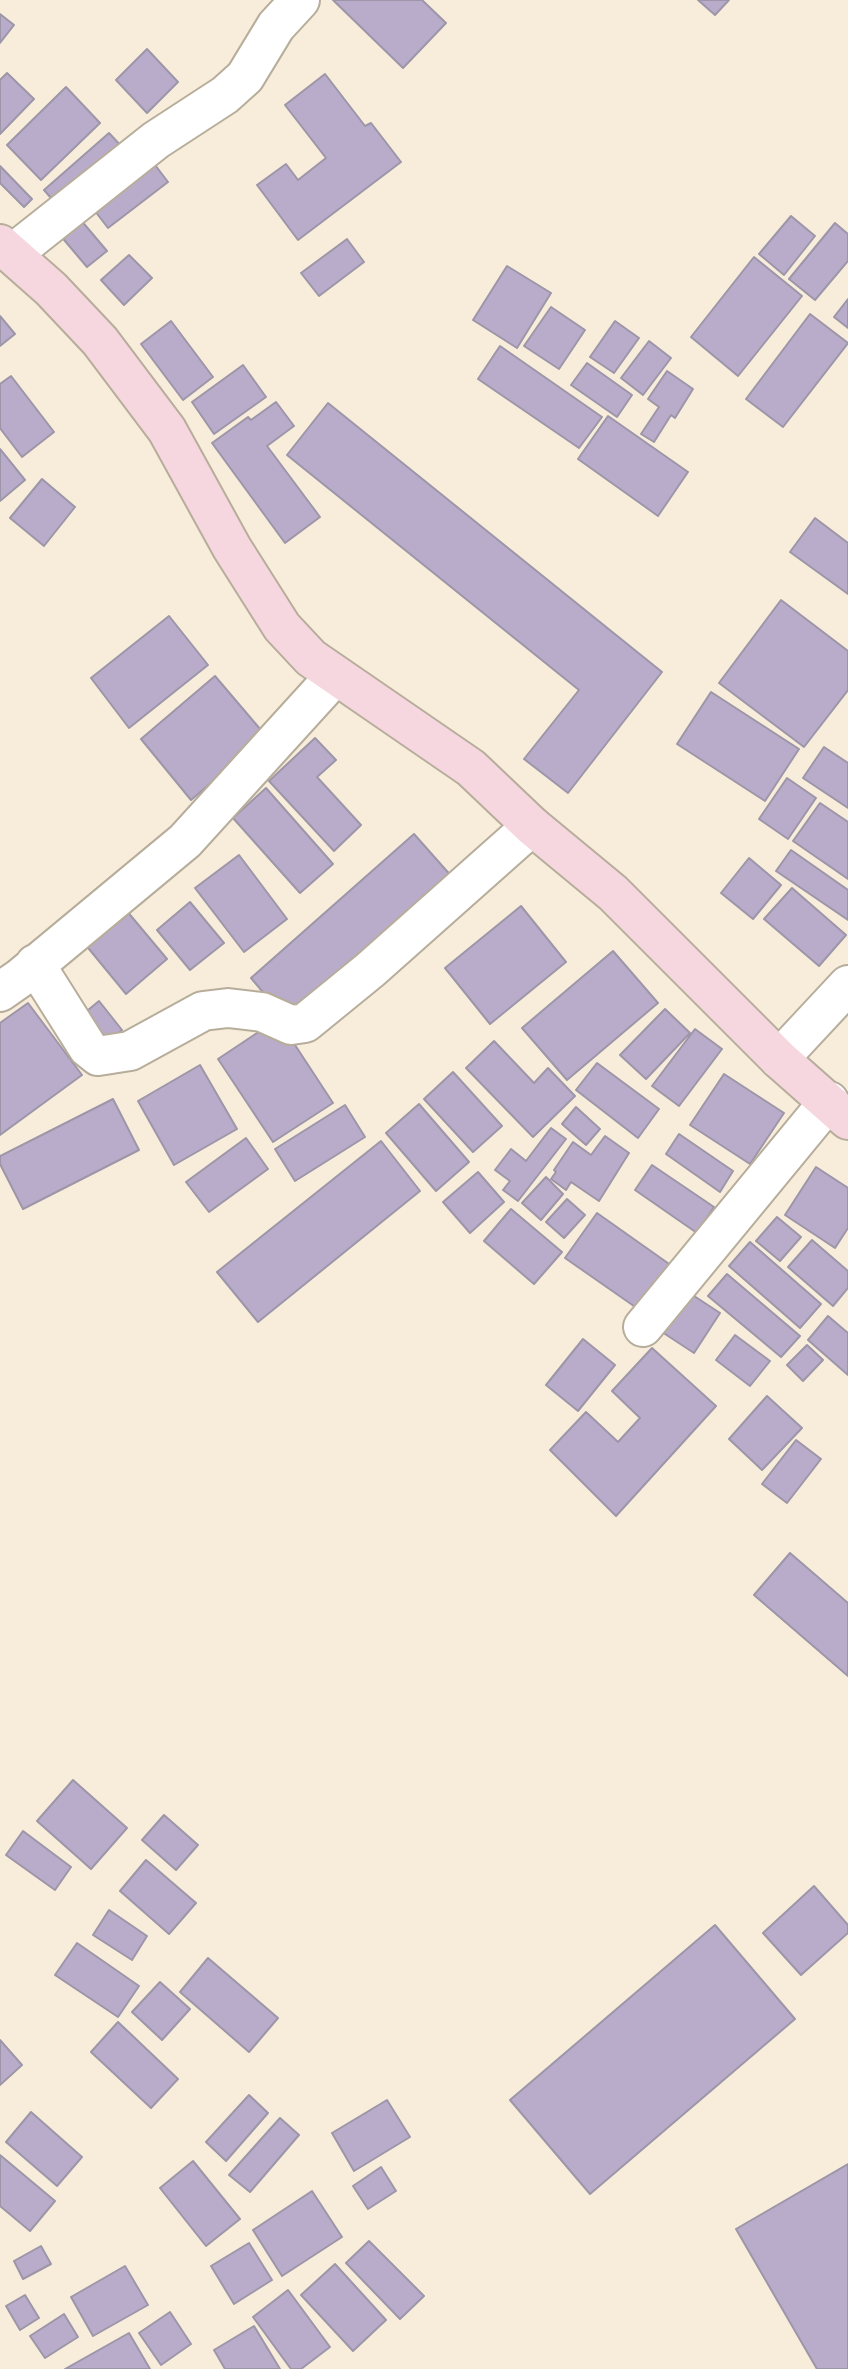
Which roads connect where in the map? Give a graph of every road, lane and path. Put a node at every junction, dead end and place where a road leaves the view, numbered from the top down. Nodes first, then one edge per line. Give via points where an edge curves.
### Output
1 (300, 0) edge
2 (6, 249) edge
3 (335, 676) junction
4 (532, 826) junction
5 (35, 964) junction
6 (848, 985) edge
7 (0, 992) edge
8 (779, 1059) junction
9 (838, 1111) edge
10 (643, 1327) dead end

1 - 2 street via 276,26 245,77 225,95
2 - 3 street via 100,341 167,430 282,627
3 - 4 street via 471,768
3 - 5 street via 185,841
4 - 5 street via 305,1023 291,1025 262,1012 203,1011 130,1051 98,1056 88,1048
4 - 8 street via 613,893
5 - 7 street
6 - 8 street
8 - 9 street
9 - 10 street

